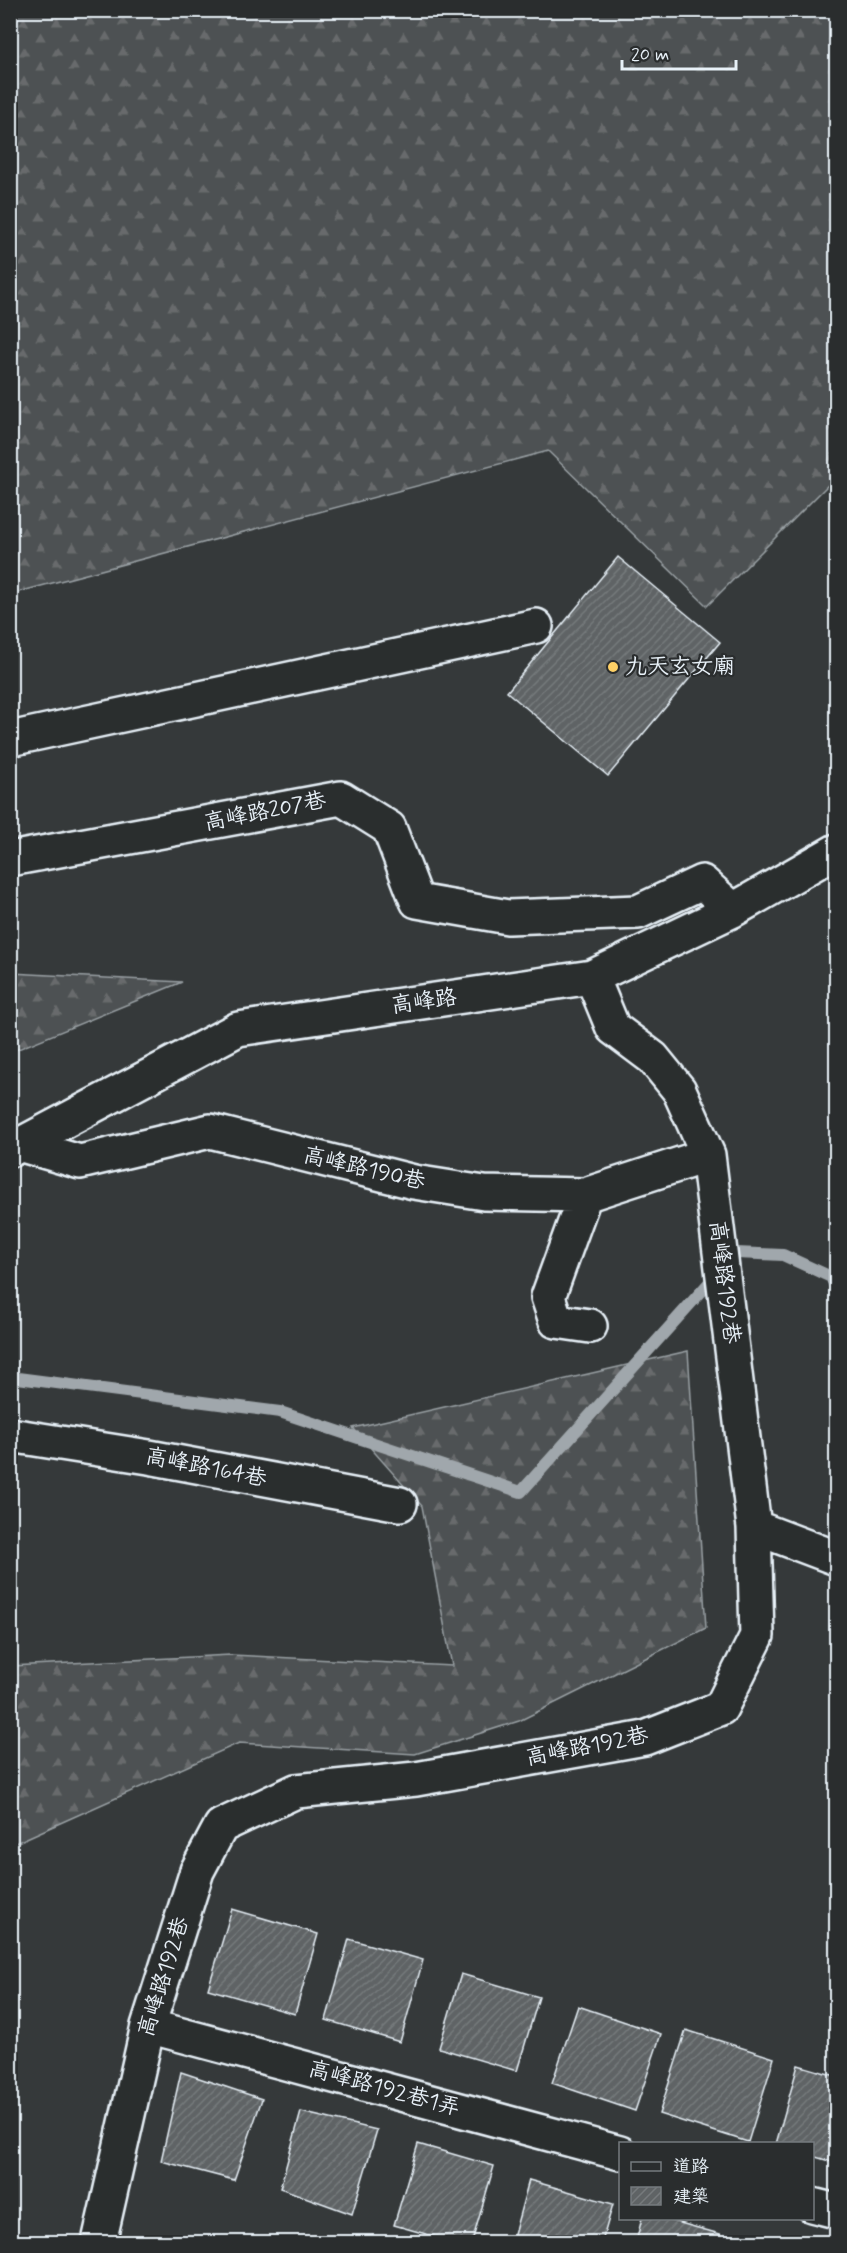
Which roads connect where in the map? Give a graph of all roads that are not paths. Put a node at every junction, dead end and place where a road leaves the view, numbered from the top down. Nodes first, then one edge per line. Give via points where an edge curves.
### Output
1 (536, 626) dead end
2 (10, 739) edge
3 (837, 851) edge
4 (10, 859) edge
5 (733, 910) junction
6 (592, 978) junction
7 (16, 1148) edge
8 (708, 1155) junction
9 (585, 1195) junction
10 (590, 1326) dead end
11 (10, 1435) edge
12 (400, 1504) dead end
13 (754, 1527) junction
14 (837, 1558) edge
15 (148, 2026) junction
16 (619, 2152) edge
17 (814, 2205) edge
18 (837, 2211) edge
19 (99, 2242) edge

1 - 2 street
3 - 5 street, 高峰路
4 - 5 street, 高峰路207巷 via 341,798 389,828 417,901 508,917 638,912 702,882
5 - 6 street, 高峰路
6 - 7 street, 高峰路 via 238,1029
6 - 8 street, 高峰路192巷 via 613,1028 652,1058 679,1089
7 - 9 street, 高峰路190巷 via 80,1162 210,1131 414,1182 484,1193
8 - 9 street, 高峰路190巷
8 - 13 street, 高峰路192巷
9 - 10 street via 548,1297 556,1321
11 - 12 street, 高峰路164巷
13 - 14 street
13 - 15 street, 高峰路192巷 via 757,1636 721,1708 645,1738 416,1779 296,1791 221,1826 197,1871
15 - 16 street, 高峰路192巷1弄
15 - 19 street, 高峰路192巷
17 - 18 street

